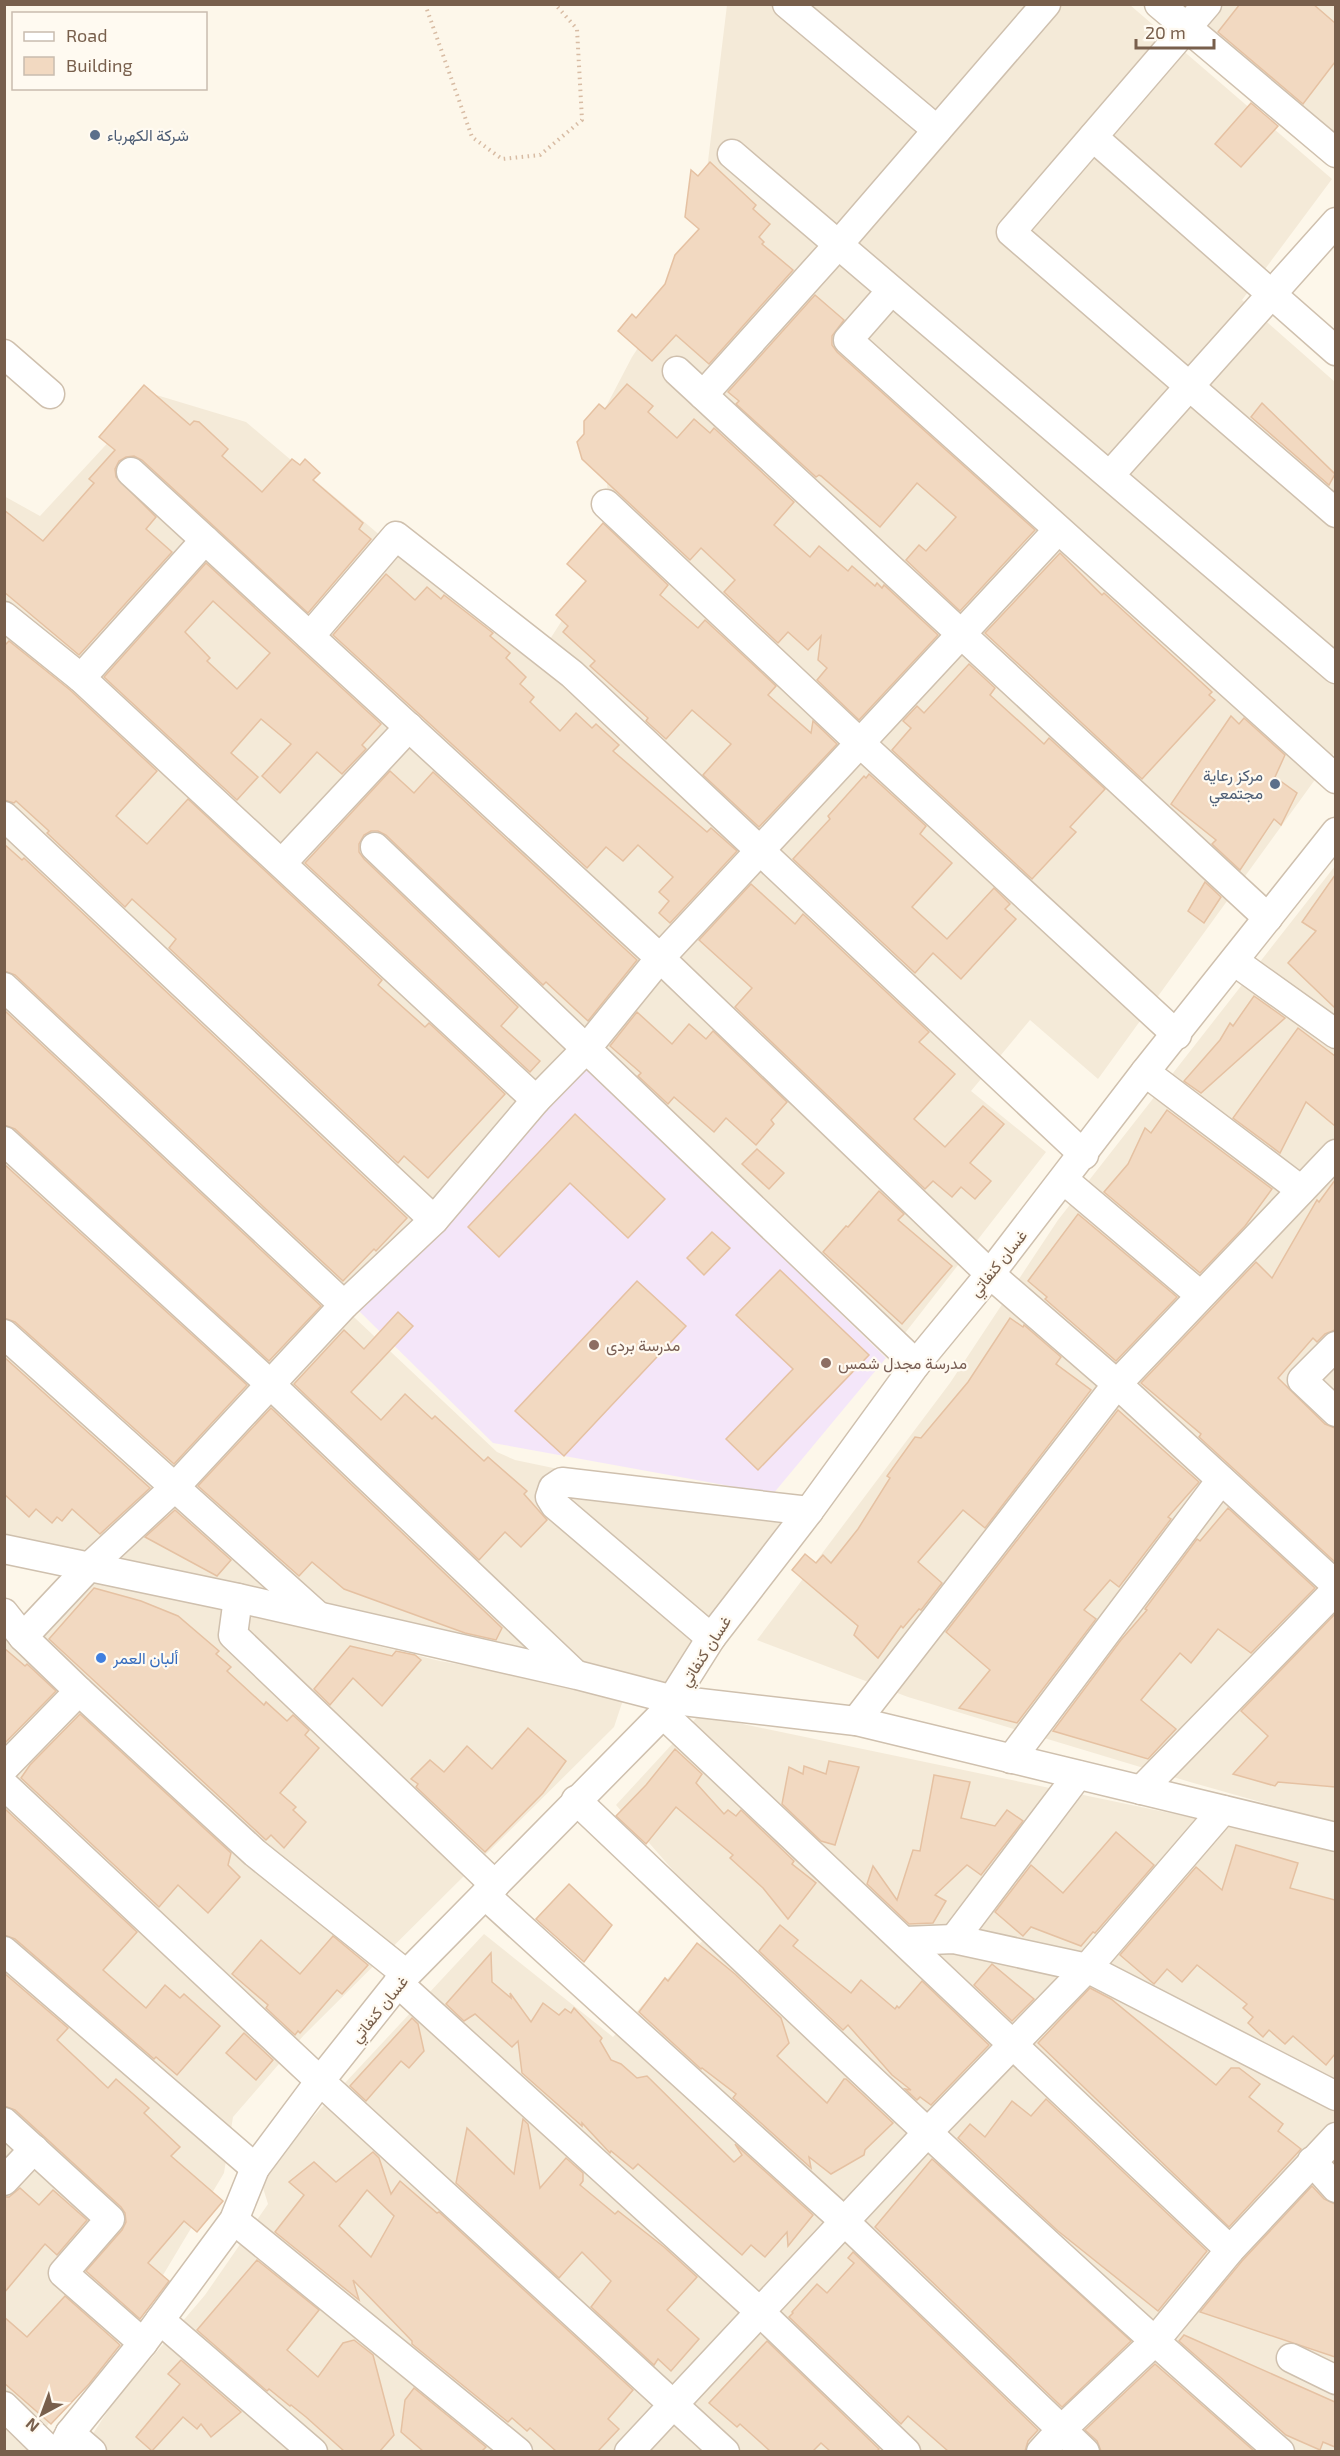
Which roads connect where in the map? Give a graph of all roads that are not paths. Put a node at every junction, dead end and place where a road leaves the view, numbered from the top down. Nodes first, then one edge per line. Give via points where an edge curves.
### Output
1 (787, 4) edge
2 (1046, 4) edge
3 (1159, 4) edge
4 (1208, 4) edge
5 (1187, 28) junction
6 (938, 130) junction
7 (1093, 137) junction
8 (1335, 153) edge
9 (732, 154) dead end
10 (1335, 222) edge
11 (838, 245) junction
12 (891, 291) junction
13 (1271, 294) junction
14 (1335, 351) edge
15 (4, 354) edge
16 (677, 371) dead end
17 (1189, 386) junction
18 (50, 394) dead end
19 (703, 395) junction
20 (131, 472) dead end
21 (1110, 475) junction
22 (606, 504) dead end
23 (1335, 513) edge
24 (1058, 530) junction
25 (205, 540) junction
26 (4, 616) edge
27 (962, 633) junction
28 (310, 636) junction
29 (1335, 669) edge
30 (81, 678) junction
31 (409, 727) junction
32 (860, 743) junction
33 (1335, 779) edge
34 (4, 816) edge
35 (1331, 846) edge
36 (375, 847) dead end
37 (759, 851) junction
38 (282, 862) junction
39 (1268, 918) junction
40 (660, 958) junction
41 (1234, 962) junction
42 (4, 987) edge
43 (1335, 1034) edge
44 (1177, 1035) junction
45 (586, 1049) junction
46 (1145, 1072) junction
47 (536, 1100) junction
48 (4, 1141) edge
49 (1335, 1154) edge
50 (1084, 1155) junction
51 (1064, 1180) junction
52 (1300, 1190) junction
53 (434, 1220) junction
54 (990, 1274) junction
55 (1200, 1295) junction
56 (344, 1305) junction
57 (4, 1334) edge
58 (1335, 1346) edge
59 (916, 1364) junction
60 (270, 1384) junction
61 (1117, 1384) junction
62 (1335, 1412) edge
63 (1221, 1480) junction
64 (174, 1488) junction
65 (809, 1511) junction
66 (4, 1549) edge
67 (88, 1568) junction
68 (1335, 1585) edge
69 (1335, 1590) edge
70 (238, 1598) junction
71 (4, 1613) edge
72 (319, 1616) junction
73 (23, 1637) junction
74 (711, 1638) junction
75 (577, 1675) junction
76 (79, 1691) junction
77 (668, 1707) junction
78 (856, 1722) junction
79 (1011, 1759) junction
80 (4, 1768) edge
81 (1078, 1775) junction
82 (4, 1785) edge
83 (1141, 1790) junction
84 (576, 1800) junction
85 (1223, 1810) junction
86 (1335, 1837) edge
87 (490, 1890) junction
88 (954, 1939) junction
89 (905, 1941) junction
90 (4, 1951) edge
91 (1087, 1968) junction
92 (402, 1979) junction
93 (1014, 2043) junction
94 (320, 2081) junction
95 (1335, 2096) edge
96 (4, 2122) edge
97 (927, 2133) junction
98 (1335, 2137) edge
99 (34, 2149) junction
100 (1312, 2161) junction
101 (255, 2168) junction
102 (4, 2181) edge
103 (1335, 2188) edge
104 (234, 2220) junction
105 (844, 2221) junction
106 (1230, 2250) junction
107 (760, 2312) junction
108 (160, 2319) junction
109 (1154, 2342) junction
110 (143, 2343) junction
111 (1291, 2358) dead end
112 (1335, 2380) edge
113 (674, 2405) junction
114 (4, 2406) edge
115 (1061, 2430) junction
116 (60, 2445) edge
117 (92, 2451) edge
118 (313, 2451) edge
119 (518, 2451) edge
120 (629, 2451) edge
121 (725, 2451) edge
122 (906, 2451) edge
123 (1041, 2451) edge
124 (1085, 2451) edge
125 (1280, 2451) edge

1 - 6 street
2 - 6 street
3 - 5 street
4 - 5 street
5 - 7 street
5 - 8 street
6 - 11 street
7 - 13 street
7 - 17 street via 1011,232
9 - 11 street
10 - 13 street
11 - 12 street
11 - 19 street
12 - 21 street
12 - 24 street via 848,340
13 - 14 street
13 - 17 street
15 - 18 street
16 - 19 street
17 - 21 street
17 - 23 street
19 - 27 street
20 - 25 street
21 - 29 street
22 - 32 street
24 - 27 street
24 - 33 street
25 - 28 street
25 - 30 street
26 - 30 street
27 - 32 street
27 - 39 street
28 - 31 street
28 - 37 street via 396,536 572,674
30 - 38 street
31 - 38 street
31 - 40 street
32 - 37 street
32 - 44 street
34 - 53 street
35 - 39 street, غسان كنفاتي
36 - 45 street
37 - 40 street
37 - 50 street
38 - 47 street
39 - 41 street, غسان كنفاتي
40 - 45 street
40 - 54 street
41 - 43 street
41 - 44 street, غسان كنفاتي
42 - 56 street
44 - 46 street, غسان كنفاتي
45 - 47 street
45 - 59 street
46 - 50 street, غسان كنفاتي
46 - 52 street
47 - 53 street
48 - 60 street
49 - 52 street
50 - 51 street, غسان كنفاتي
51 - 54 street, غسان كنفاتي
51 - 55 street
52 - 55 street
53 - 56 street
54 - 59 street, غسان كنفاتي
54 - 61 street
55 - 61 street
56 - 60 street
57 - 64 street
58 - 62 street via 1302,1380
59 - 65 street, غسان كنفاتي
60 - 64 street
60 - 75 street
61 - 63 street
61 - 78 street
63 - 68 street
63 - 79 street
64 - 67 street
64 - 72 street
65 - 74 street, غسان كنفاتي
65 - 74 street via 562,1482 553,1488 550,1497 555,1505
66 - 67 street
67 - 70 street
67 - 73 street
69 - 83 street
70 - 72 street
70 - 87 street via 233,1635
71 - 73 street
72 - 75 street
73 - 76 street
74 - 77 street, غسان كنفاتي
75 - 77 street
76 - 80 street
76 - 92 street via 255,1853
77 - 78 street
77 - 84 street, غسان كنفاتي
77 - 89 street
78 - 79 street
79 - 81 street
81 - 83 street
81 - 88 street
82 - 94 street
83 - 85 street
84 - 87 street, غسان كنفاتي
84 - 97 street
85 - 86 street
85 - 91 street
87 - 92 street, غسان كنفاتي
87 - 105 street
88 - 89 street
88 - 91 street
89 - 93 street
90 - 101 street
91 - 93 street
91 - 95 street
92 - 94 street, غسان كنفاتي
92 - 107 street
93 - 97 street
93 - 106 street
94 - 101 street, غسان كنفاتي
94 - 113 street
96 - 99 street
97 - 105 street
97 - 109 street
98 - 100 street
99 - 102 street
99 - 110 street via 110,2219 63,2273
100 - 103 street
100 - 106 street
101 - 104 street, غسان كنفاتي
104 - 108 street, غسان كنفاتي
104 - 119 street
105 - 107 street
105 - 115 street
106 - 109 street
107 - 113 street
107 - 122 street
108 - 110 street, غسان كنفاتي
108 - 118 street
109 - 115 street
109 - 125 street
110 - 116 street, غسان كنفاتي
111 - 112 street
113 - 120 street
113 - 121 street
114 - 116 street
115 - 123 street
115 - 124 street
116 - 117 street

